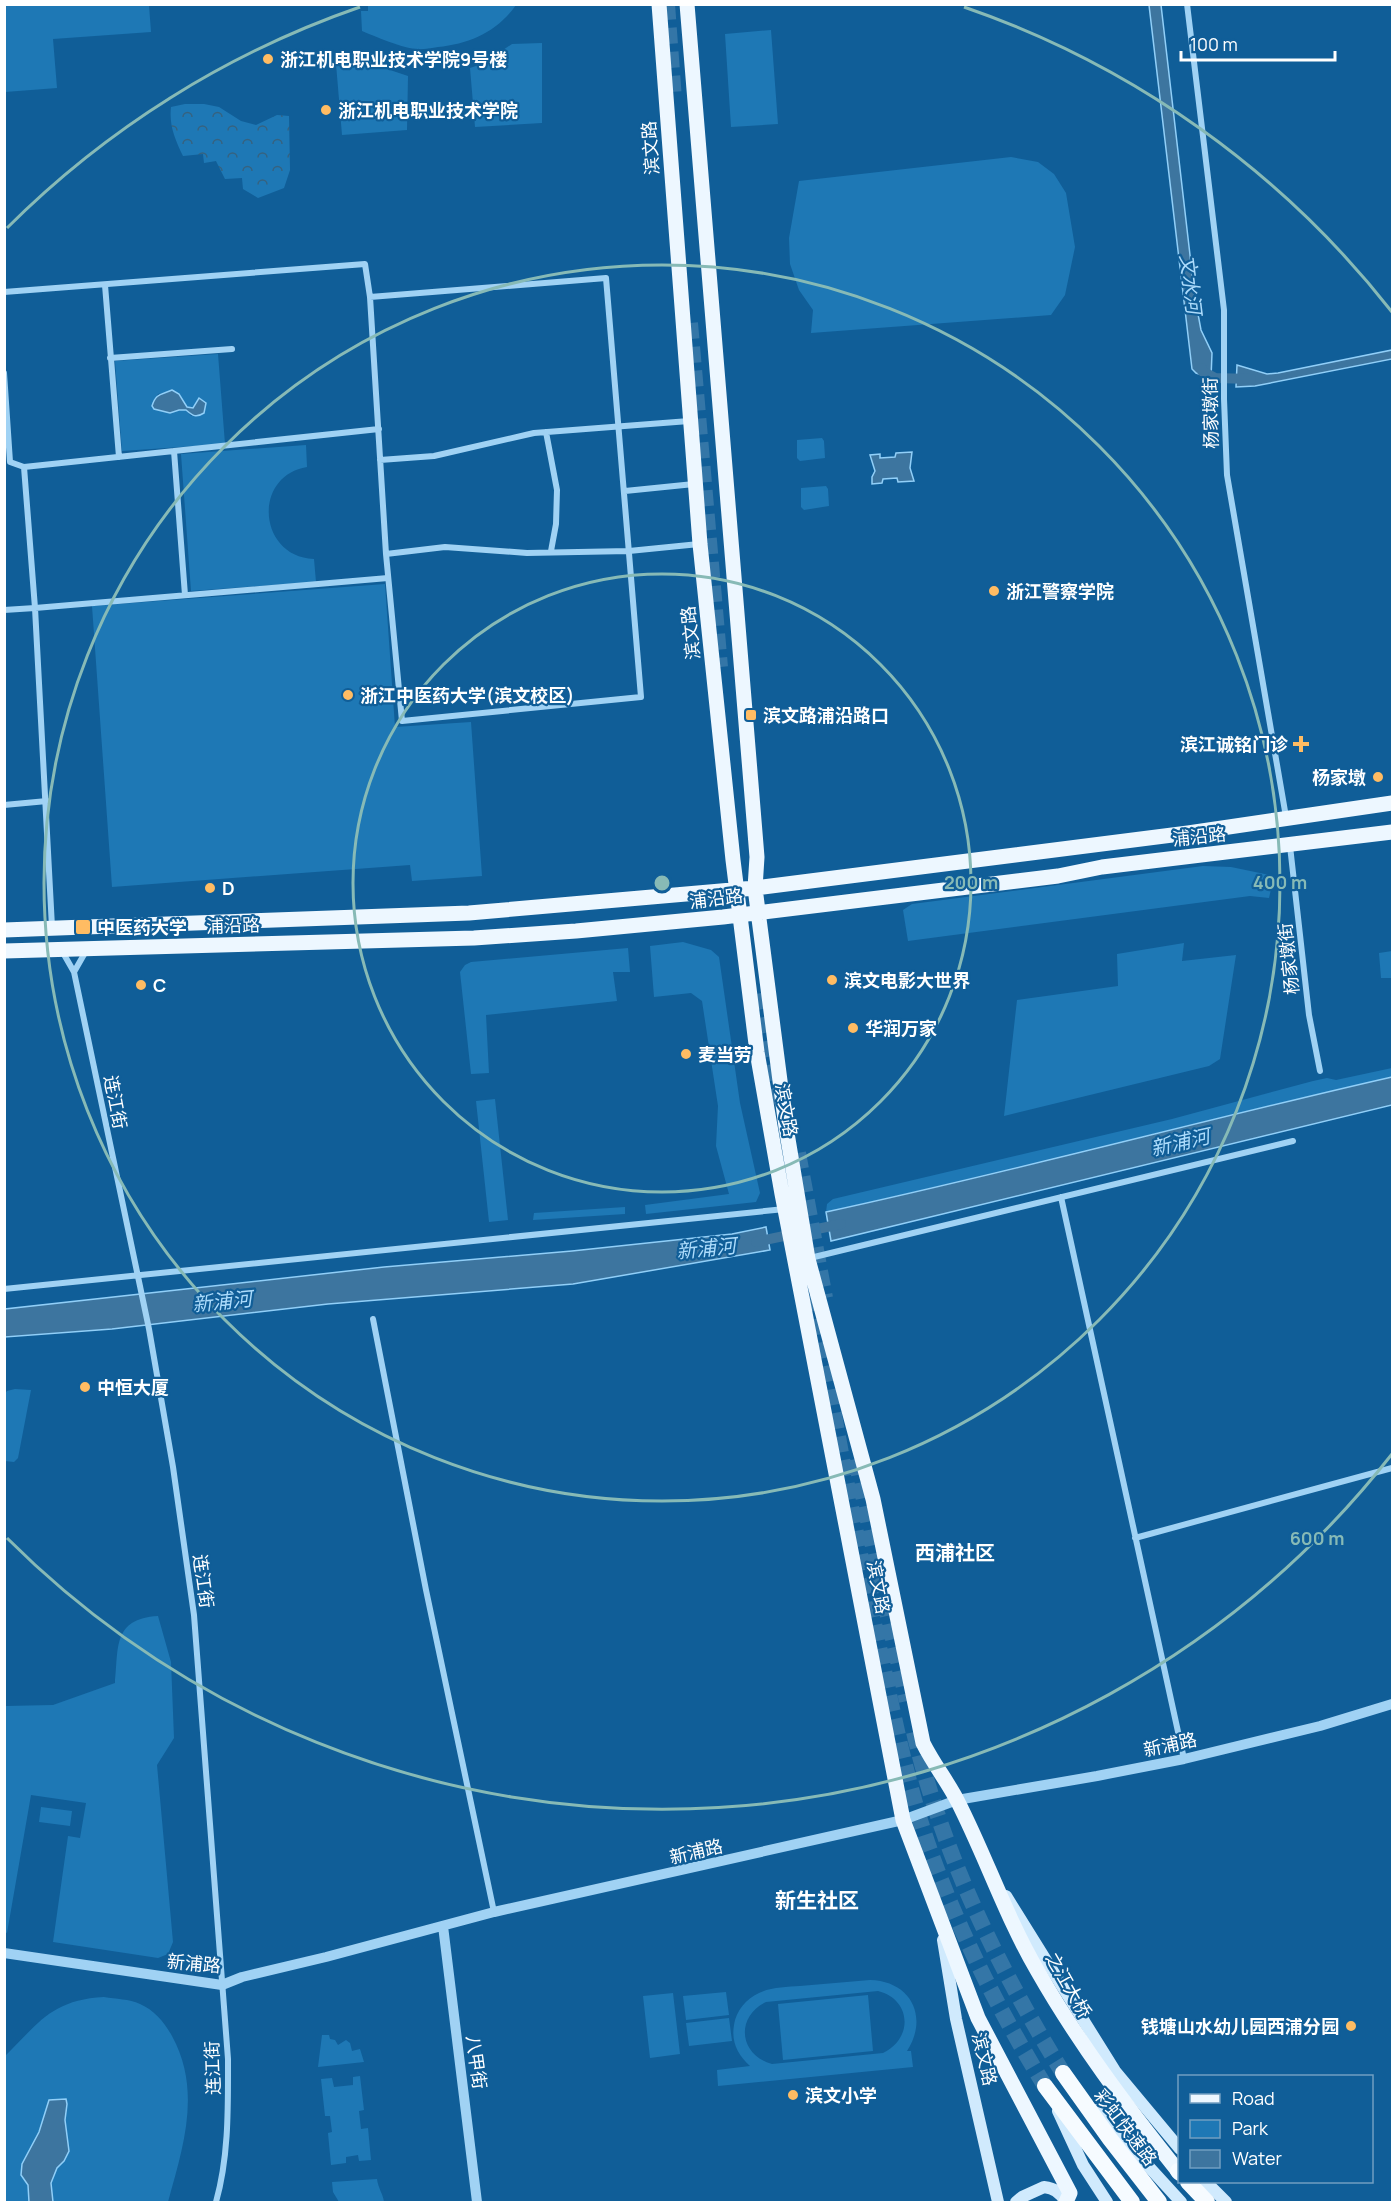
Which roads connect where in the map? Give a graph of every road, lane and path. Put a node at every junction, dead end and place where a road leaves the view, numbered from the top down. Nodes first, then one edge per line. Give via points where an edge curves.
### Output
1 (659, 4) edge
2 (687, 4) edge
3 (1187, 4) edge
4 (105, 285) junction
5 (4, 292) edge
6 (370, 297) junction
7 (232, 349) dead end
8 (110, 358) junction
9 (4, 373) edge
10 (689, 421) junction
11 (620, 427) junction
12 (379, 429) junction
13 (546, 432) junction
14 (174, 451) junction
15 (119, 456) junction
16 (380, 460) junction
17 (7, 463) edge
18 (24, 467) junction
19 (694, 484) junction
20 (625, 491) junction
21 (700, 544) junction
22 (551, 551) junction
23 (629, 551) junction
24 (386, 554) junction
25 (388, 578) junction
26 (185, 595) junction
27 (35, 608) junction
28 (4, 610) edge
29 (47, 801) junction
30 (1392, 803) edge
31 (4, 805) edge
32 (1286, 817) junction
33 (1392, 832) edge
34 (1290, 844) junction
35 (755, 888) junction
36 (737, 889) junction
37 (758, 912) junction
38 (740, 915) junction
39 (52, 928) junction
40 (4, 930) edge
41 (62, 950) junction
42 (87, 950) junction
43 (4, 951) edge
44 (74, 972) junction
45 (1320, 1071) dead end
46 (1293, 1141) dead end
47 (1061, 1197) junction
48 (792, 1205) junction
49 (801, 1260) junction
50 (136, 1275) junction
51 (4, 1289) edge
52 (373, 1319) dead end
53 (1392, 1468) edge
54 (1135, 1538) junction
55 (1392, 1704) edge
56 (1184, 1759) junction
57 (957, 1800) junction
58 (903, 1820) junction
59 (986, 1863) junction
60 (926, 1884) junction
61 (494, 1912) junction
62 (443, 1926) junction
63 (4, 1953) edge
64 (222, 1985) junction
65 (1063, 2073) joint
66 (1048, 2093) joint
67 (1178, 2148) edge
68 (1178, 2170) edge
69 (1190, 2183) edge
70 (1208, 2183) edge
71 (216, 2202) edge
72 (477, 2202) edge
73 (998, 2202) edge
74 (1016, 2202) edge
75 (1066, 2202) edge
76 (1107, 2202) edge
77 (1132, 2202) edge
78 (1159, 2202) edge
79 (1180, 2202) edge
80 (1208, 2202) edge
81 (1226, 2202) edge

1 - 10 main road, 滨文路
2 - 35 main road, 滨文路 via 757,857
3 - 32 street, 杨家墩街 via 1224,310 1227,475
4 - 5 street
4 - 6 street via 365,264
4 - 8 street
6 - 11 street via 606,278
6 - 12 street
7 - 8 street
8 - 15 street
9 - 17 street
10 - 11 street
10 - 19 main road, 滨文路
11 - 13 street
11 - 20 street
12 - 14 street
12 - 16 street
13 - 16 street via 434,456
13 - 22 street via 557,490
14 - 15 street
14 - 26 street
15 - 18 street
16 - 24 street
17 - 18 street
18 - 27 street
19 - 20 street
19 - 21 main road, 滨文路
20 - 23 street
21 - 23 street
21 - 36 main road, 滨文路
22 - 23 street
22 - 24 street via 445,548
23 - 25 street via 641,697 402,722
24 - 25 street
25 - 26 street
26 - 27 street
27 - 28 street
27 - 29 street
29 - 31 street
29 - 39 street
30 - 32 main road, 浦沿路
32 - 35 main road, 浦沿路
33 - 34 main road, 浦沿路
34 - 37 main road, 浦沿路
34 - 45 street, 杨家墩街 via 1309,1016
35 - 36 main road, 浦沿路
35 - 37 main road, 滨文路
36 - 38 main road, 滨文路
36 - 39 main road, 浦沿路 via 469,913
37 - 38 main road, 浦沿路
37 - 48 main road, 滨文路
38 - 42 main road, 浦沿路 via 474,938
38 - 48 main road, 滨文路 via 757,1052 782,1194
39 - 40 main road, 浦沿路
41 - 42 main road, 浦沿路
41 - 43 main road, 浦沿路
41 - 44 street, 连江街
42 - 44 street
44 - 50 street, 连江街
46 - 47 street
47 - 49 street
47 - 54 street
48 - 49 main road, 滨文路
48 - 50 street
49 - 57 main road, 滨文路 via 873,1499 923,1743
49 - 58 main road, 滨文路
50 - 51 street
50 - 64 street, 连江街 via 173,1467 194,1615
52 - 61 street
53 - 54 street
54 - 56 street
55 - 56 street, 新浦路
56 - 57 street, 新浦路
57 - 58 street, 新浦路
57 - 59 main road, 之江大桥
58 - 60 main road, 滨文路
58 - 61 street, 新浦路
59 - 67 main road via 1115,2071
59 - 68 main road, 之江大桥 via 1036,1969 1082,2045
60 - 73 main road, 滨文路 via 944,1942 956,2019
60 - 75 main road via 978,2018 1070,2193
61 - 62 street, 新浦路
62 - 64 street, 新浦路
62 - 72 street, 八甲街
63 - 64 street, 新浦路
64 - 71 street, 连江街 via 228,2128
65 - 78 highway, 彩虹快速路
65 - 79 main road
66 - 76 main road via 1083,2165
66 - 77 highway
69 - 80 highway
70 - 81 main road
74 - 75 main road via 1044,2187 1058,2192

